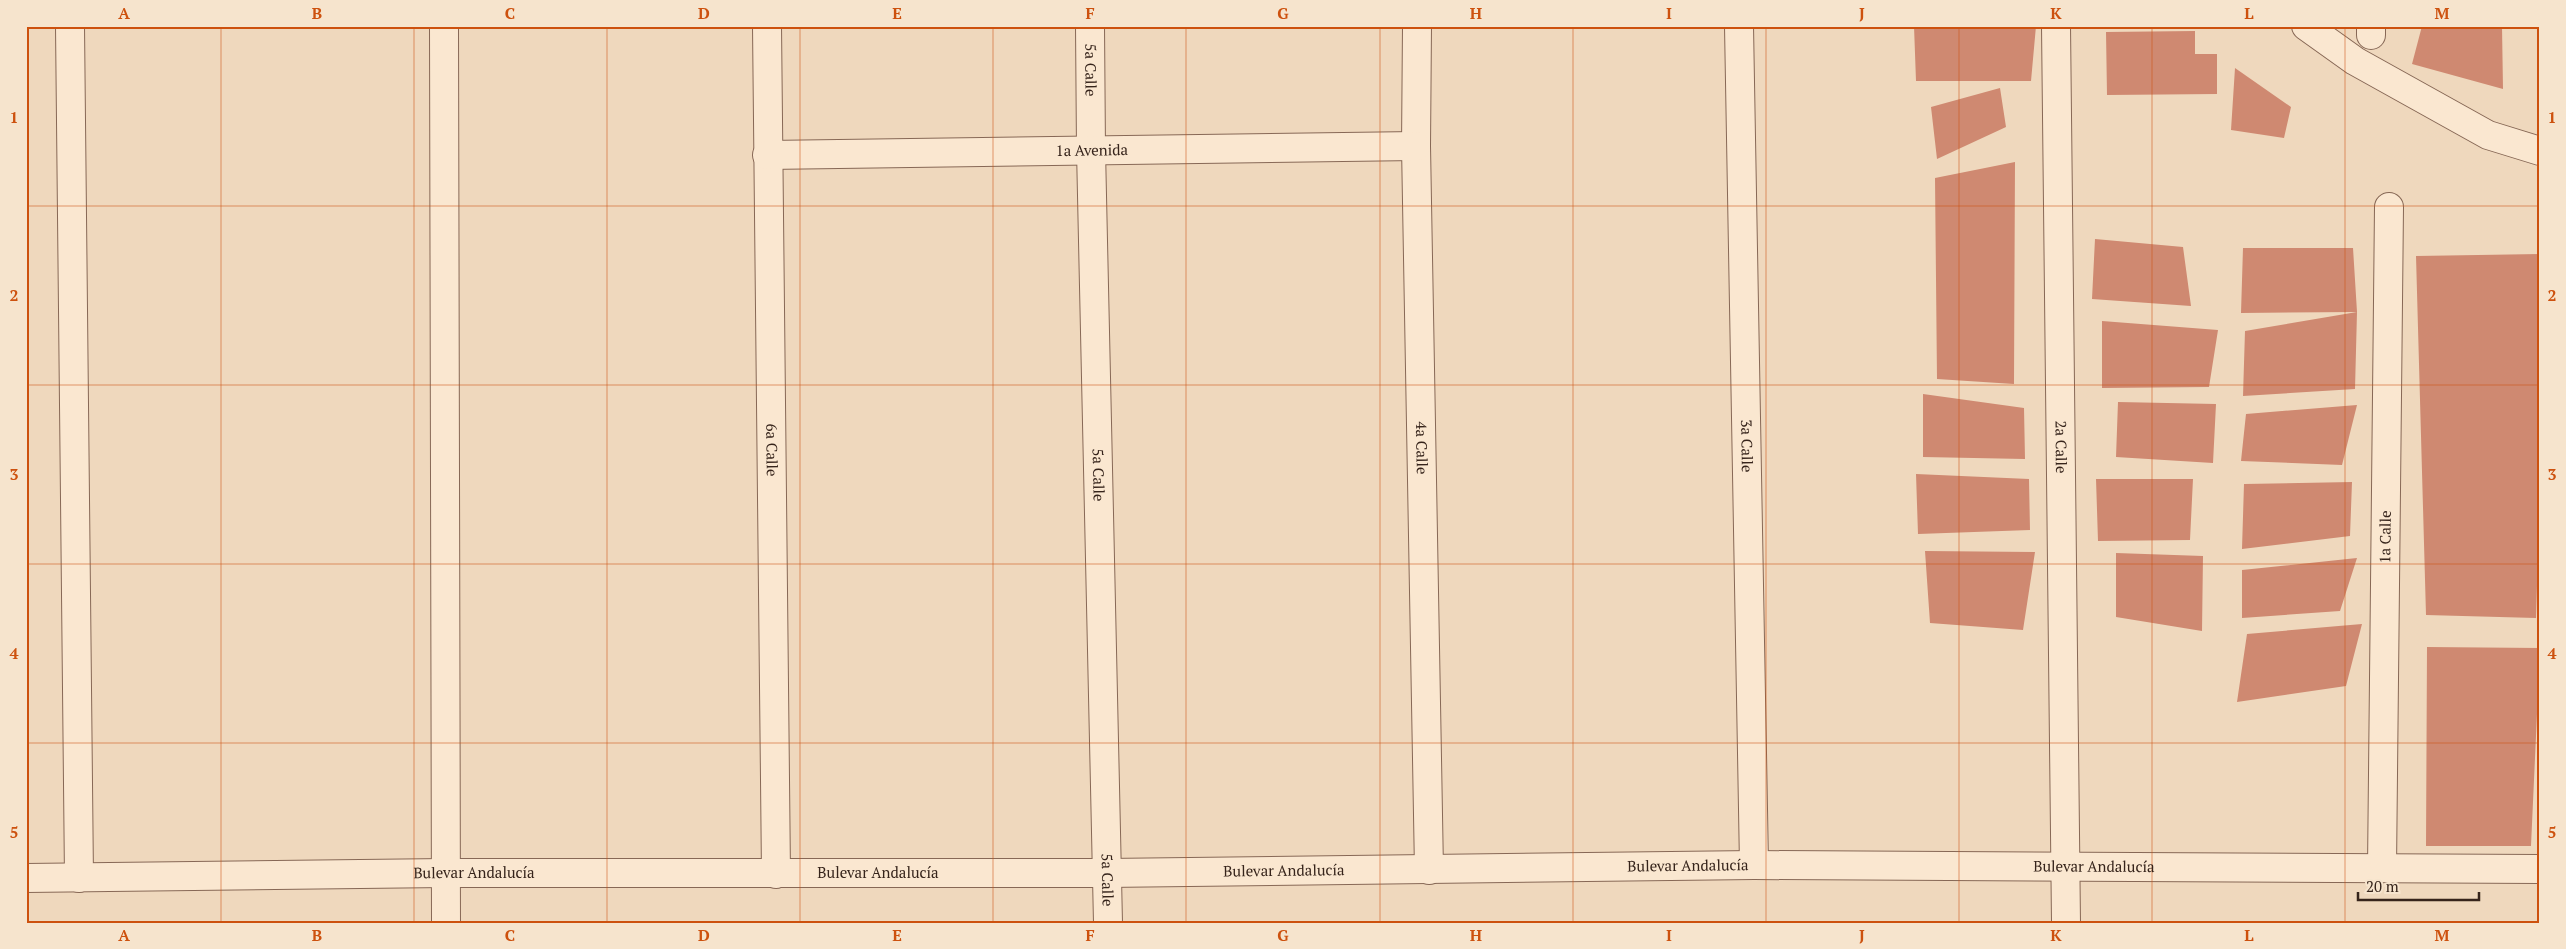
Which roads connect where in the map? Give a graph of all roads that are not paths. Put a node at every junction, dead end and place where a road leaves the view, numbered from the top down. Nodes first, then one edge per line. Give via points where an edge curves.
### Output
1 (70, 26) edge
2 (444, 26) edge
3 (767, 26) edge
4 (1090, 26) edge
5 (1417, 26) edge
6 (1740, 26) edge
7 (2056, 26) edge
8 (2306, 26) edge
9 (1416, 146) junction
10 (1091, 150) junction
11 (2540, 151) edge
12 (767, 155) junction
13 (2389, 207) dead end
14 (1754, 865) junction
15 (2066, 868) junction
16 (2382, 868) junction
17 (2540, 869) edge
18 (1429, 870) junction
19 (445, 873) junction
20 (1106, 873) junction
21 (776, 874) junction
22 (26, 878) edge
23 (78, 878) junction
24 (446, 923) edge
25 (1108, 923) edge
26 (2066, 923) edge

1 - 23 street
2 - 19 street
3 - 12 street, 6a Calle
4 - 10 street, 5a Calle
5 - 9 street, 4a Calle
6 - 14 street, 3a Calle
7 - 15 street, 2a Calle
8 - 11 street via 2355,61 2488,135
9 - 10 street, 1a Avenida
9 - 18 street, 4a Calle
10 - 12 street, 1a Avenida
10 - 20 street, 5a Calle
12 - 21 street, 6a Calle
13 - 16 street, 1a Calle
14 - 15 street, Bulevar Andalucía
14 - 18 street, Bulevar Andalucía
15 - 16 street, Bulevar Andalucía
15 - 26 street, 2a Calle
16 - 17 street, Bulevar Andalucía
18 - 20 street, Bulevar Andalucía
19 - 21 street, Bulevar Andalucía
19 - 23 street, Bulevar Andalucía
19 - 24 street
20 - 21 street, Bulevar Andalucía
20 - 25 street, 5a Calle
22 - 23 street, Bulevar Andalucía

